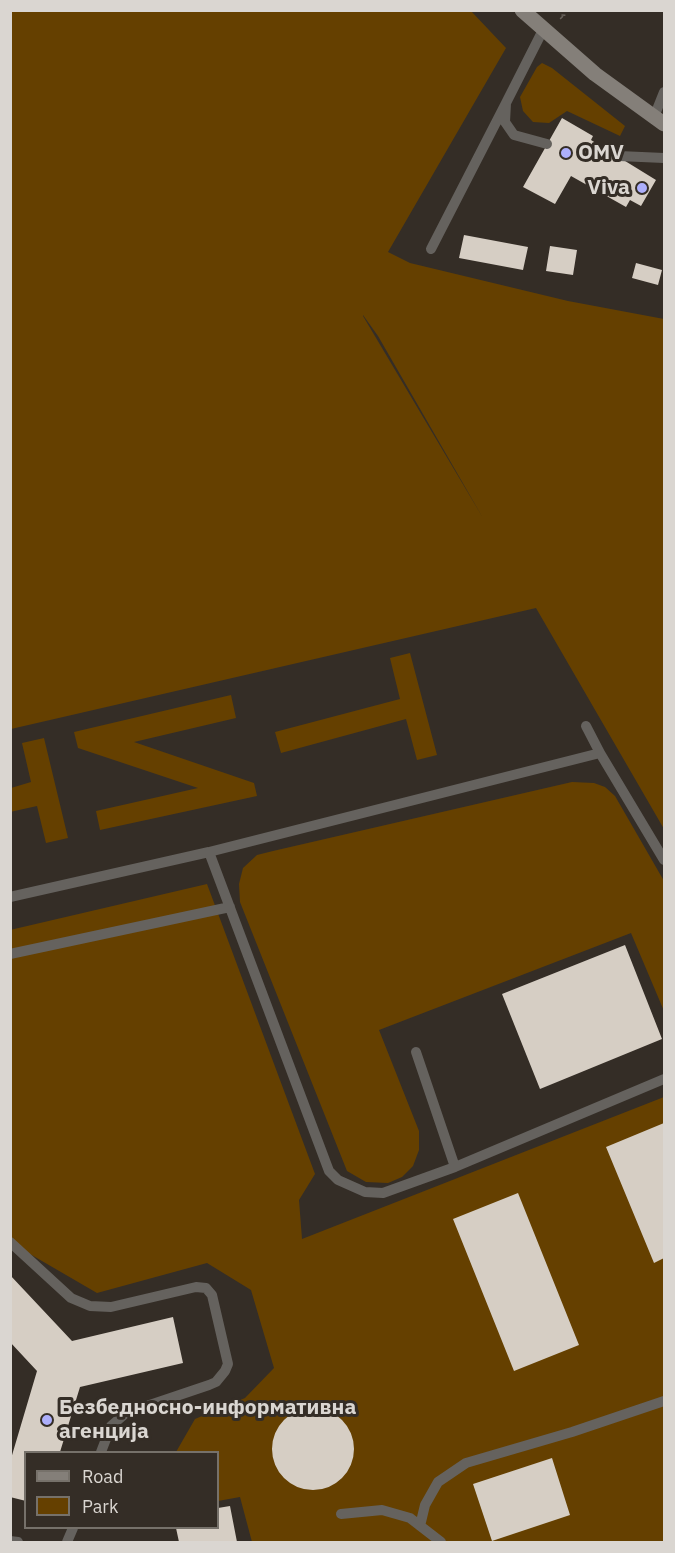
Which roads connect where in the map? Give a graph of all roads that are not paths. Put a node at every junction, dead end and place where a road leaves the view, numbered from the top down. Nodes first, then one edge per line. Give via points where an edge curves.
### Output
1 (522, 10) edge
2 (543, 30) junction
3 (664, 92) edge
4 (506, 104) junction
5 (659, 121) edge
6 (548, 144) dead end
7 (619, 156) dead end
8 (664, 158) edge
9 (431, 249) dead end
10 (586, 726) dead end
11 (600, 753) junction
12 (209, 852) junction
13 (664, 860) edge
14 (10, 897) edge
15 (230, 907) junction
16 (10, 954) edge
17 (416, 1052) dead end
18 (664, 1080) edge
19 (455, 1167) junction
20 (10, 1242) edge
21 (664, 1401) edge
22 (101, 1451) edge
23 (341, 1514) dead end
24 (420, 1526) junction
25 (10, 1541) edge
26 (18, 1542) edge
27 (441, 1542) edge

1 - 2 main road
2 - 4 lane
2 - 5 main road
3 - 5 lane
4 - 6 lane via 505,122 514,135
4 - 9 lane
7 - 8 lane
10 - 11 lane
11 - 12 lane
11 - 13 lane
12 - 14 lane
12 - 15 lane
15 - 16 lane
15 - 19 lane via 329,1171 365,1192 383,1193
17 - 19 lane
18 - 19 lane
20 - 22 lane via 71,1298 90,1306 111,1307 196,1287 206,1288 212,1295 228,1364 221,1377 209,1385 126,1413 111,1426
21 - 24 lane via 466,1463 438,1482 425,1505
23 - 24 lane via 382,1510 410,1518
24 - 27 lane
25 - 26 lane

